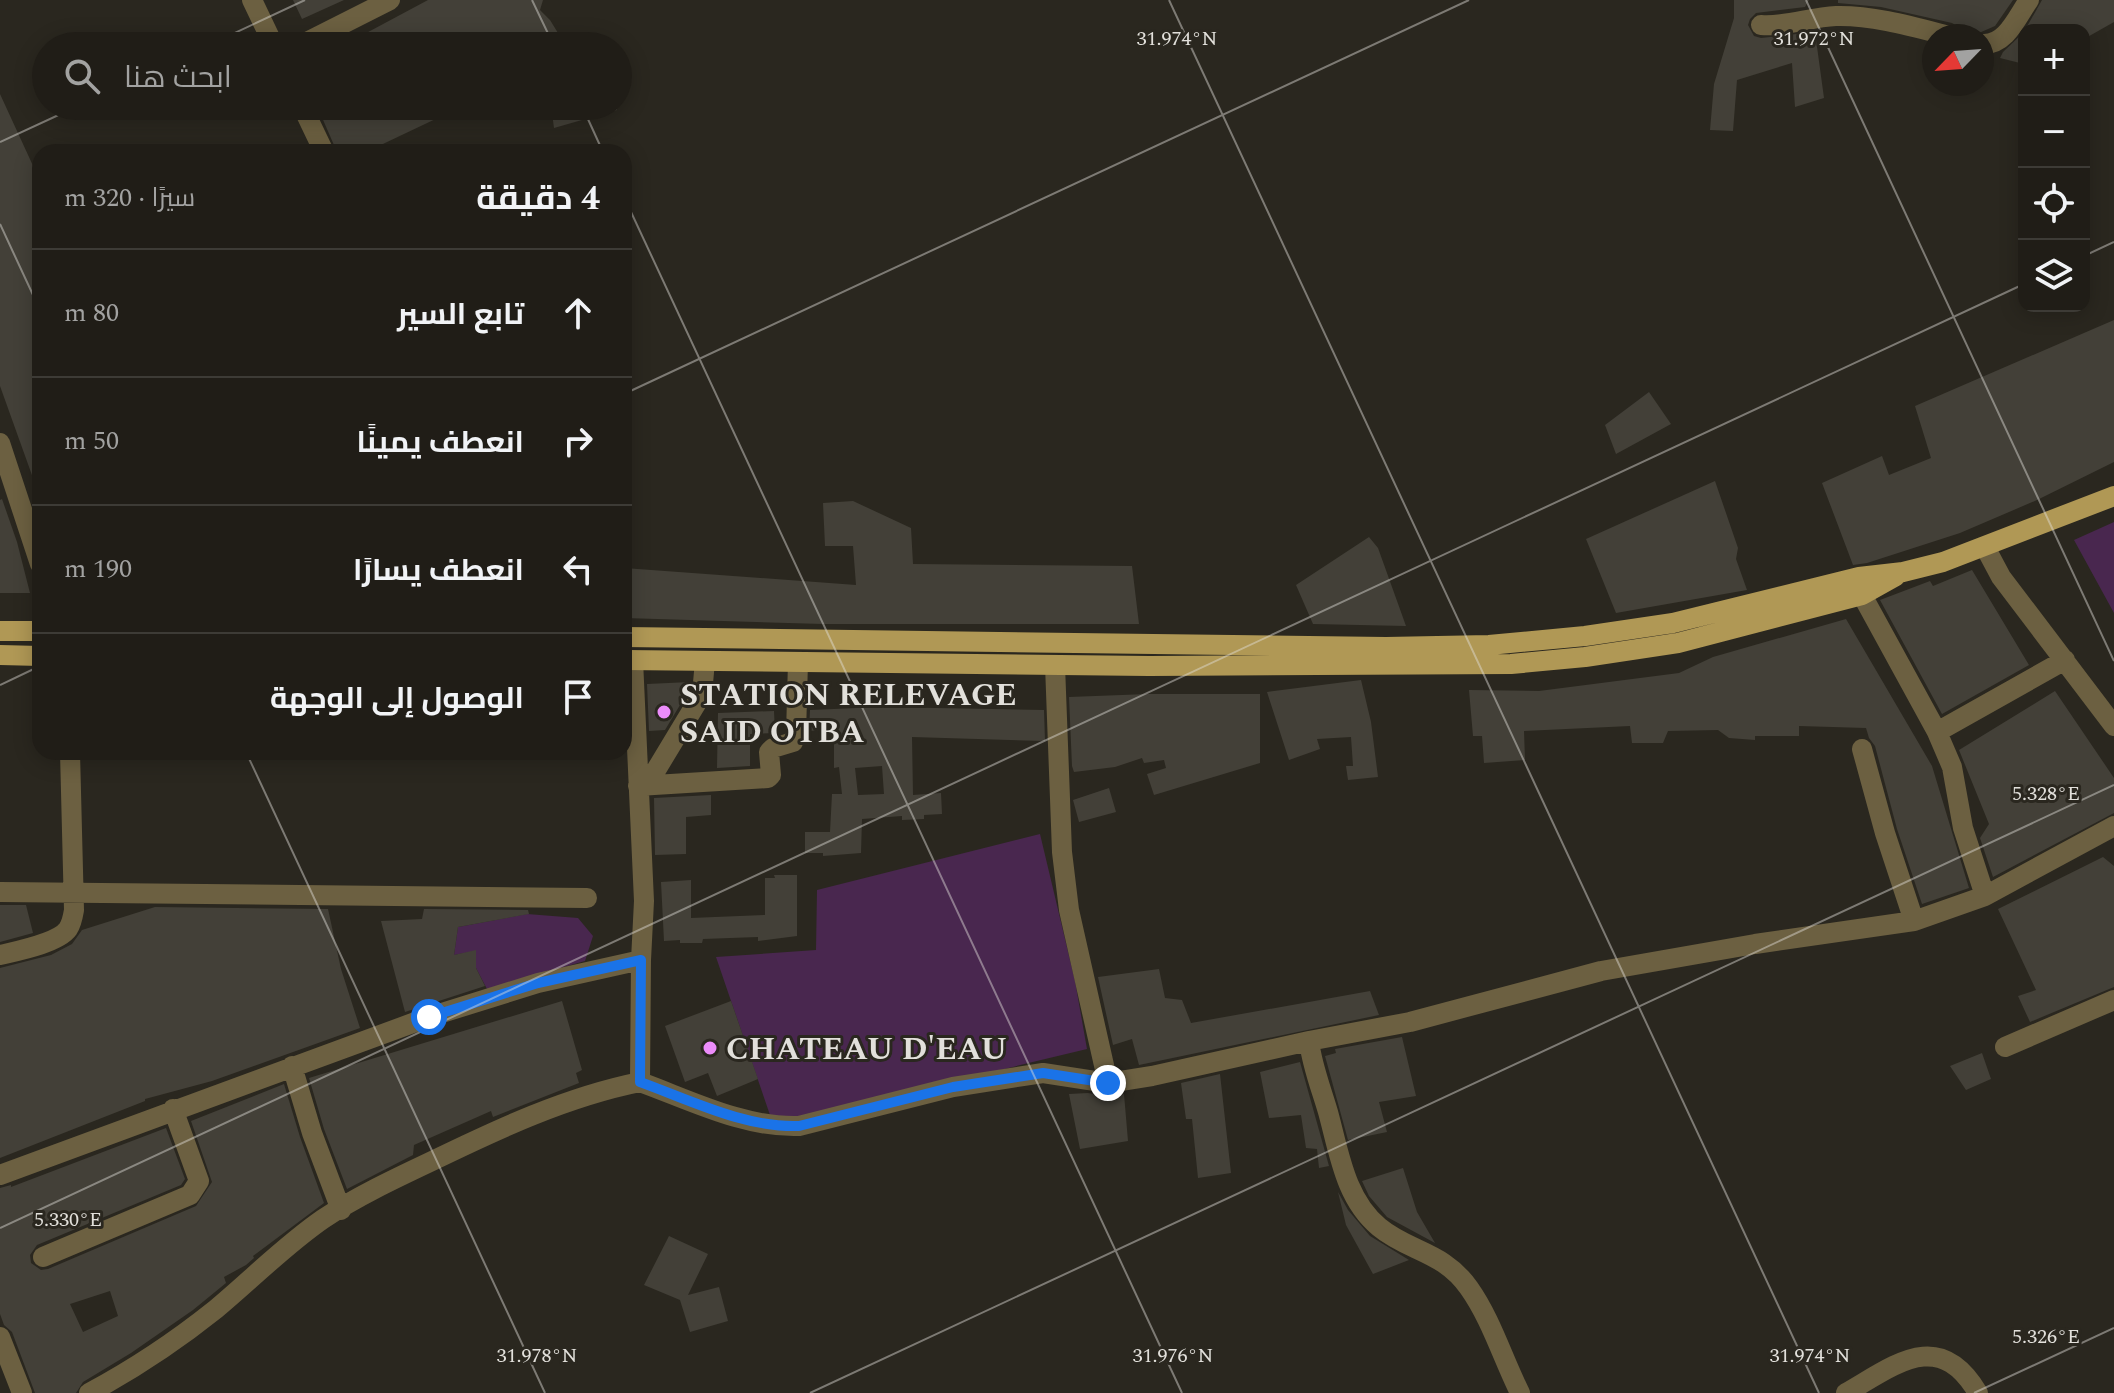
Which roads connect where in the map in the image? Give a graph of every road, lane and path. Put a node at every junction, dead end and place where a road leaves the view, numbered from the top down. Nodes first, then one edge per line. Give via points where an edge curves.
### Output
1 (252, 0) edge
2 (390, 0) edge
3 (2029, 0) edge
4 (366, 6) edge
5 (1761, 25) dead end
6 (1922, 29) edge
7 (267, 32) edge
8 (322, 32) edge
9 (1994, 44) edge
10 (309, 120) edge
11 (320, 144) edge
12 (0, 443) edge
13 (2114, 496) edge
14 (32, 540) edge
15 (1985, 547) junction
16 (1903, 572) junction
17 (1862, 595) junction
18 (0, 631) edge
19 (32, 631) edge
20 (632, 637) edge
21 (0, 655) edge
22 (32, 656) edge
23 (632, 660) edge
24 (2065, 660) junction
25 (705, 661) junction
26 (798, 662) junction
27 (1055, 665) junction
28 (632, 696) edge
29 (2114, 726) edge
30 (1937, 732) junction
31 (1862, 749) dead end
32 (70, 760) edge
33 (642, 786) junction
34 (2114, 826) edge
35 (0, 892) edge
36 (74, 892) junction
37 (1985, 896) junction
38 (587, 898) dead end
39 (1914, 921) junction
40 (0, 955) edge
41 (641, 960) junction
42 (2111, 1009) edge
43 (1309, 1041) junction
44 (2005, 1047) dead end
45 (292, 1066) junction
46 (640, 1082) junction
47 (1108, 1083) junction
48 (173, 1109) junction
49 (0, 1175) edge
50 (341, 1210) junction
51 (43, 1257) dead end
52 (0, 1337) edge
53 (22, 1393) edge
54 (89, 1393) edge
55 (1520, 1393) edge
56 (1846, 1393) edge
57 (1978, 1393) edge

1 - 7 street
2 - 4 street
3 - 9 street
4 - 8 street
5 - 6 street via 1837,16
10 - 11 street
12 - 14 street
13 - 15 main road
15 - 16 main road
15 - 24 street via 2001,577
16 - 17 main road
16 - 20 main road via 1859,577 1673,623 1489,645
17 - 27 main road via 1678,643 1511,664
17 - 30 street
18 - 19 main road
21 - 22 main road
23 - 25 main road
24 - 29 street
24 - 30 street
25 - 26 main road
25 - 33 street via 702,694
26 - 27 main road
26 - 33 street via 796,734 789,745 769,752 768,778
27 - 47 street via 1069,910
28 - 33 street
30 - 37 street via 1952,767 1963,828
31 - 39 street
32 - 36 street
33 - 41 street
34 - 37 street
35 - 36 street
36 - 38 street
36 - 40 street via 67,931
37 - 39 street
39 - 43 street via 1601,971 1410,1022
41 - 45 street via 538,983
41 - 46 street
42 - 44 street
43 - 47 street
43 - 55 street via 1348,1185 1362,1211 1380,1229 1431,1254 1469,1288
45 - 48 street
45 - 50 street
46 - 47 street via 778,1127 953,1087 1043,1073
46 - 50 street via 554,1106 396,1178
48 - 49 street
48 - 51 street via 199,1181 190,1195
50 - 54 street via 144,1362
52 - 53 street
56 - 57 street via 1894,1365 1934,1355 1954,1366

